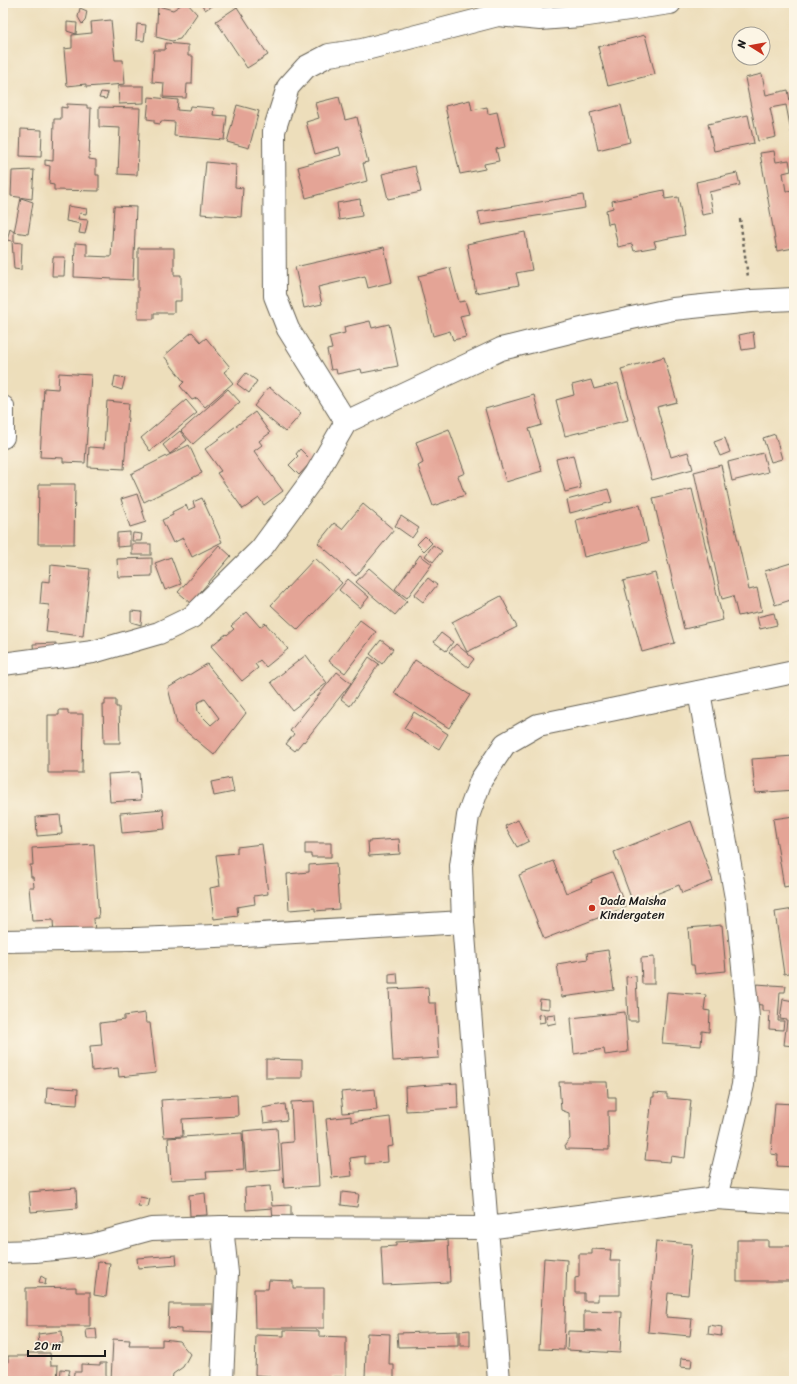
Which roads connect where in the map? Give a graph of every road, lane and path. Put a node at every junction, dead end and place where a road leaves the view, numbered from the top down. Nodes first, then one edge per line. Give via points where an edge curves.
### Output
1 (670, 3) edge
2 (538, 11) edge
3 (740, 219) dead end
4 (794, 299) edge
5 (751, 301) junction
6 (3, 407) edge
7 (346, 422) junction
8 (3, 436) edge
9 (3, 664) edge
10 (794, 672) edge
11 (699, 692) junction
12 (463, 922) junction
13 (3, 941) edge
14 (716, 1198) junction
15 (794, 1203) edge
16 (222, 1227) junction
17 (487, 1228) junction
18 (3, 1252) edge
19 (222, 1381) edge
20 (499, 1381) edge

1 - 2 street via 581,16
2 - 7 street via 498,15 362,50 329,55 306,67 288,87 274,131 275,296 288,329
3 - 5 path
4 - 5 street
5 - 7 street via 674,309 501,349
6 - 8 street
7 - 9 street via 316,474 261,549 192,617 159,633 93,652
10 - 11 street
11 - 12 street via 538,725 505,744 482,780 468,816 461,866
11 - 14 street via 736,898 748,1017 743,1085
12 - 13 street via 134,939
12 - 17 street
14 - 15 street
14 - 17 street
16 - 17 street
16 - 18 street via 151,1229 92,1245
16 - 19 street via 227,1273
17 - 20 street

